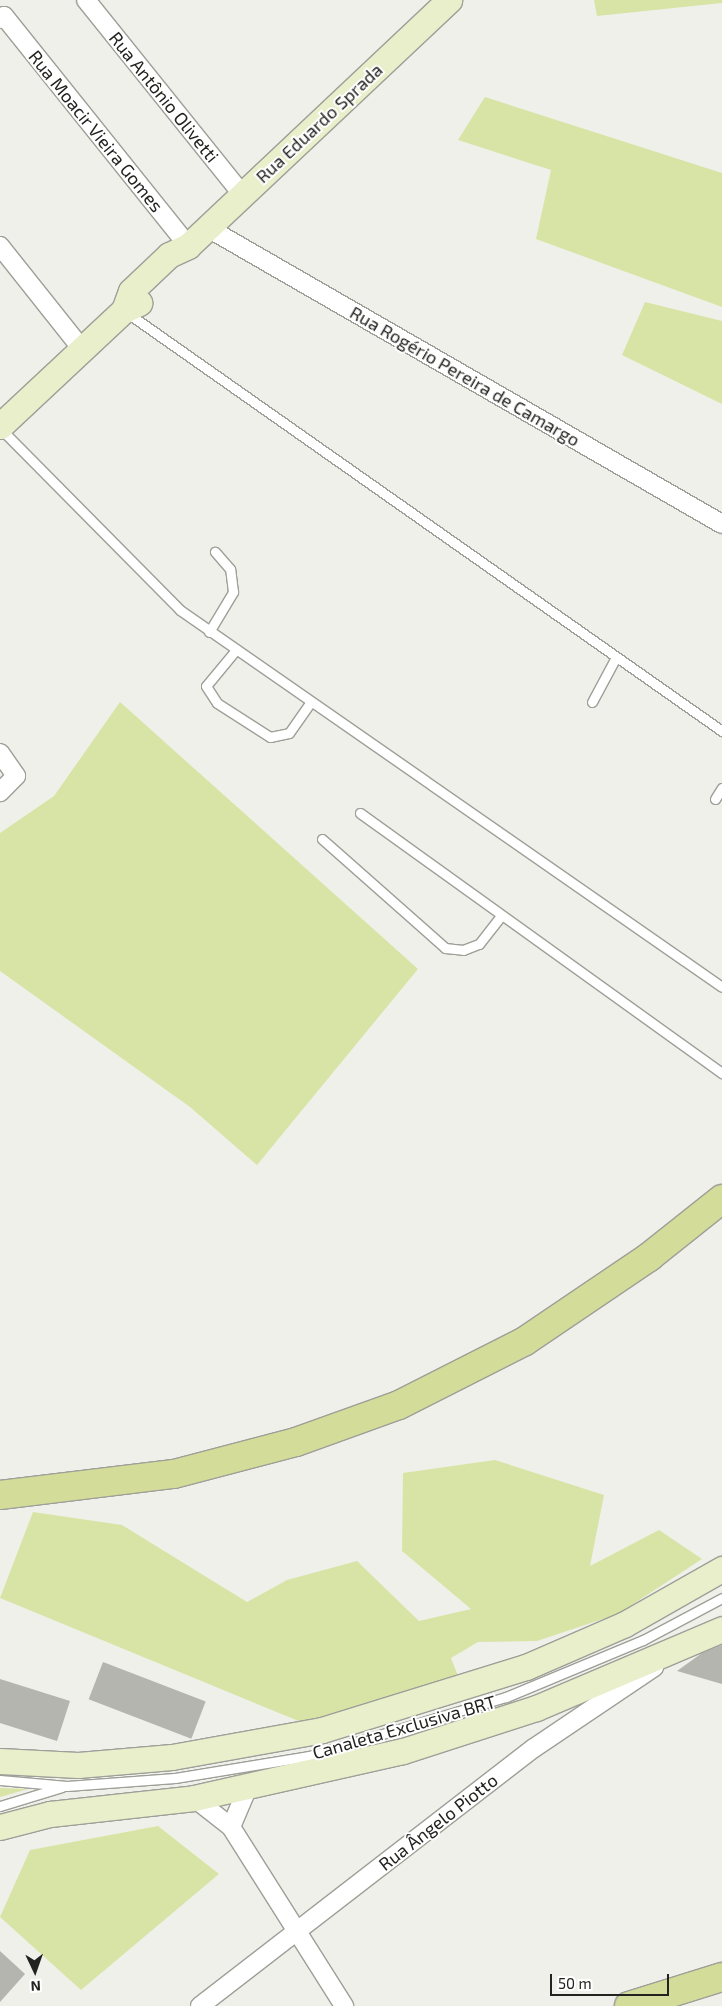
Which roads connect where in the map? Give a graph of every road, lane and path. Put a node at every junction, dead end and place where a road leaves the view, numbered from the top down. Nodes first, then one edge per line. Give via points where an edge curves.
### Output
1 (86, 0) edge
2 (443, 2) edge
3 (2, 17) edge
4 (243, 195) junction
5 (208, 228) junction
6 (0, 246) edge
7 (188, 246) junction
8 (124, 310) junction
9 (82, 349) junction
10 (0, 427) edge
11 (722, 524) edge
12 (215, 552) dead end
13 (210, 632) junction
14 (235, 651) junction
15 (616, 659) junction
16 (310, 702) junction
17 (592, 702) dead end
18 (722, 730) edge
19 (0, 753) edge
20 (722, 788) edge
21 (0, 792) edge
22 (715, 799) dead end
23 (360, 813) dead end
24 (322, 839) dead end
25 (500, 916) junction
26 (722, 987) edge
27 (722, 1073) edge
28 (719, 1207) edge
29 (2, 1496) edge
30 (722, 1569) edge
31 (722, 1598) edge
32 (722, 1629) edge
33 (683, 1647) junction
34 (0, 1761) edge
35 (0, 1780) edge
36 (67, 1786) junction
37 (248, 1787) junction
38 (194, 1798) junction
39 (0, 1806) edge
40 (0, 1827) edge
41 (231, 1827) junction
42 (297, 1931) junction
43 (722, 1977) edge
44 (200, 2006) edge
45 (344, 2006) edge
46 (630, 2006) edge

1 - 4 street, Rua Antônio Olivetti
2 - 4 street, Rua Eduardo Sprada
3 - 7 street, Rua Moacir Vieira Gomes
4 - 5 street, Rua Eduardo Sprada
5 - 7 street, Rua Eduardo Sprada
5 - 11 street, Rua Rogério Pereira de Camargo
6 - 9 street
7 - 8 street, Rua Eduardo Sprada via 169,254 131,291
8 - 9 street, Rua Eduardo Sprada
8 - 15 lane
9 - 10 street, Rua Eduardo Sprada
10 - 13 lane via 180,610
12 - 13 lane via 230,570 233,592
13 - 14 lane
14 - 16 lane
14 - 16 lane via 206,686 217,704 270,737 289,733
15 - 17 lane
15 - 18 lane
16 - 26 lane
19 - 21 street via 16,776
20 - 22 lane
23 - 25 lane
24 - 25 lane via 446,948 463,950 479,944
25 - 27 lane
28 - 29 main road via 525,1341 399,1405 280,1447 174,1474
30 - 34 street via 625,1624 526,1667 339,1725 172,1758 78,1765
31 - 36 lane, Canaleta Exclusiva BRT via 576,1670 378,1738 242,1769
32 - 33 street
33 - 37 street via 470,1731 338,1768
33 - 42 street, Rua Ângelo Piotto via 541,1743
35 - 36 lane, Canaleta Exclusiva BRT
36 - 39 lane, Canaleta Exclusiva BRT
37 - 38 street
37 - 41 street
38 - 40 street via 77,1810
38 - 41 street
41 - 42 street
42 - 44 street, Rua Ângelo Piotto
42 - 45 street
43 - 46 main road via 694,1993

